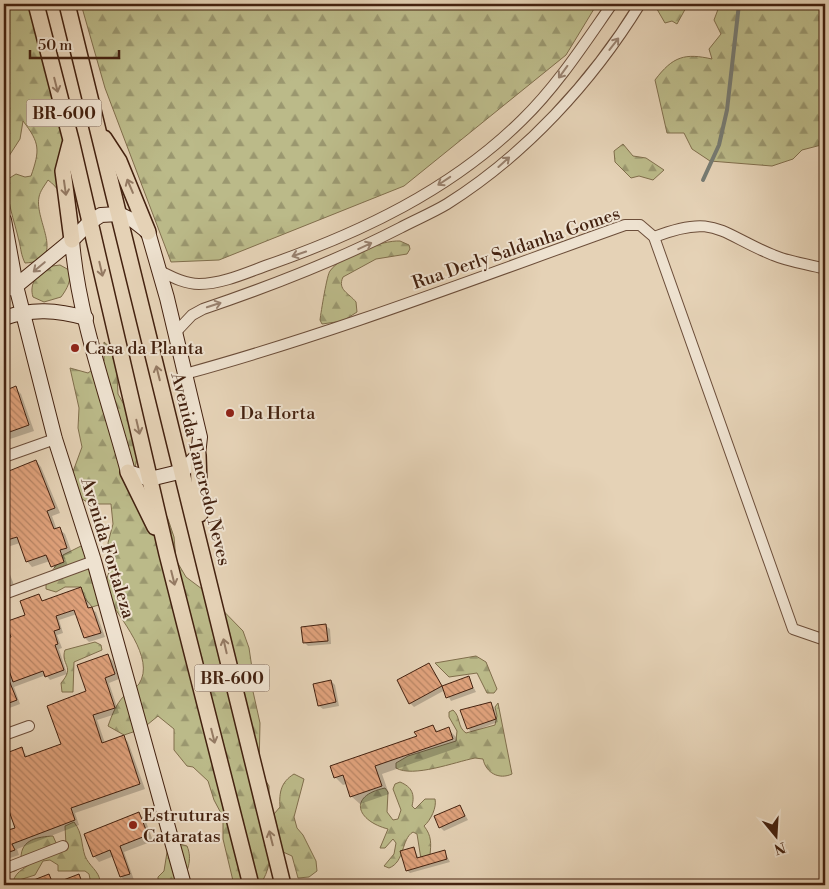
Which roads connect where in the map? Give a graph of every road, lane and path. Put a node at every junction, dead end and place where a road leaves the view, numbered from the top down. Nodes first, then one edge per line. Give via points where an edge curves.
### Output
1 (36, 4) edge
2 (67, 4) edge
3 (612, 4) edge
4 (640, 4) edge
5 (97, 129) junction
6 (70, 140) junction
7 (119, 214) junction
8 (4, 220) edge
9 (90, 222) junction
10 (148, 232) junction
11 (654, 237) junction
12 (72, 240) junction
13 (825, 269) edge
14 (160, 271) junction
15 (10, 288) edge
16 (23, 312) junction
17 (4, 318) edge
18 (86, 318) junction
19 (175, 333) junction
20 (185, 374) junction
21 (55, 438) junction
22 (198, 455) junction
23 (4, 457) edge
24 (182, 471) junction
25 (128, 472) junction
26 (150, 480) junction
27 (200, 540) junction
28 (167, 554) junction
29 (94, 560) junction
30 (4, 594) edge
31 (825, 638) edge
32 (28, 726) dead end
33 (4, 735) edge
34 (63, 846) dead end
35 (4, 869) edge
36 (184, 885) edge
37 (251, 885) edge
38 (283, 885) edge

1 -> 6 main road, BR-600
2 - 5 main road, Avenida Tancredo Neves / BR-600
3 -> 14 street via 559,78 522,120 472,163 421,197 376,222 318,247 226,280 198,284
19 -> 4 street via 192,315 203,309 308,272 446,205 486,177 550,119 587,79
5 - 7 main road, Avenida Tancredo Neves / BR-600
10 -> 5 main road via 119,161
6 - 9 main road, BR-600
6 -> 12 main road via 63,171
7 - 9 street via 101,215
7 - 10 street
24 -> 7 main road, Avenida Tancredo Neves / BR-600
8 - 15 street, Avenida Fortaleza
9 - 12 street
9 -> 26 main road, BR-600
10 - 14 street
11 - 13 street via 677,228 706,225 731,233 774,255
11 - 20 street, Rua Derly Saldanha Gomes via 640,225 625,225 387,310
11 - 31 street via 793,629
12 -> 15 street
12 - 18 street
14 - 19 street
15 - 16 street, Avenida Fortaleza
16 - 17 street
16 - 18 street via 63,313
16 - 21 street, Avenida Fortaleza
18 - 25 street
19 - 20 street
20 - 22 street via 200,437
21 - 23 street
21 - 29 street, Avenida Fortaleza
22 - 24 street
22 - 27 main road
24 - 26 street
24 - 27 main road, Avenida Tancredo Neves / BR-600
25 - 26 street
25 - 28 main road
26 - 28 main road, BR-600
38 -> 27 main road, Avenida Tancredo Neves / BR-600
28 -> 37 main road, BR-600
29 - 30 street
29 - 36 street, Avenida Fortaleza
32 - 33 street
34 - 35 street

